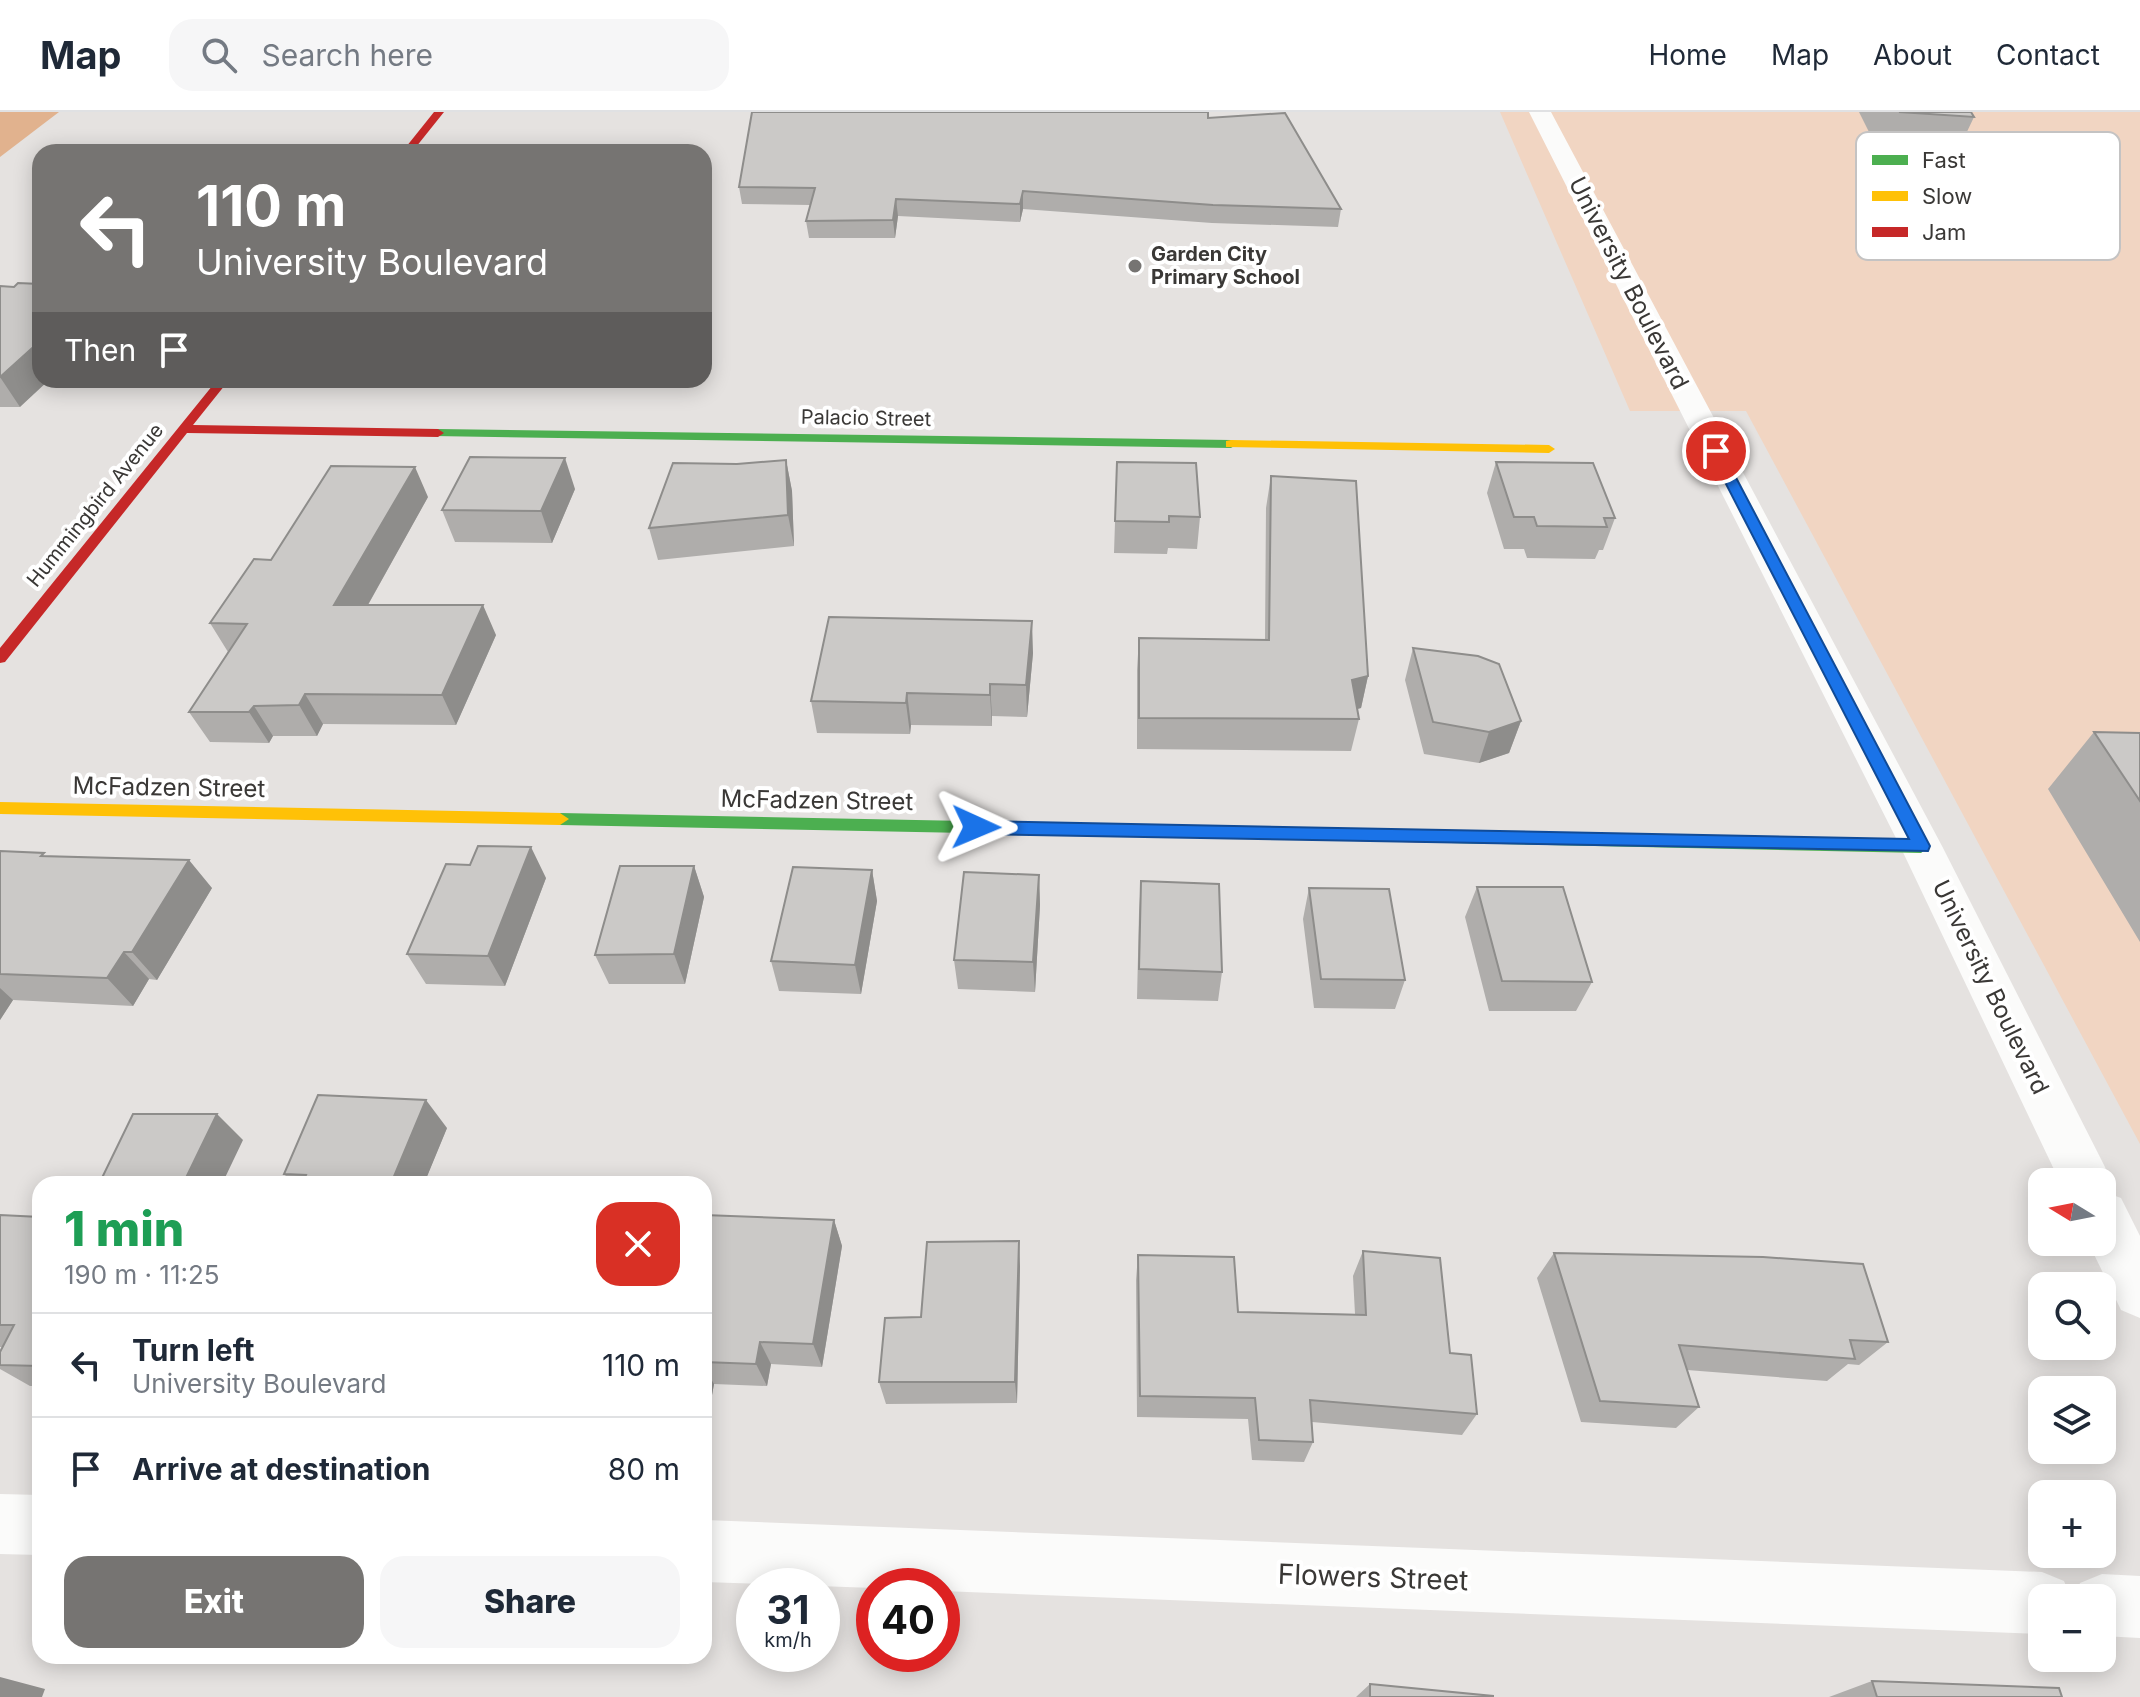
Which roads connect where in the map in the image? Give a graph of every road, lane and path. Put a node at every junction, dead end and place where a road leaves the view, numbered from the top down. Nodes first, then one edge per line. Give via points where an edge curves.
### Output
1 (439, 112) edge
2 (1540, 112) edge
3 (413, 144) edge
4 (217, 388) edge
5 (184, 429) junction
6 (1549, 449) dead end
7 (0, 658) edge
8 (0, 808) edge
9 (1921, 846) junction
10 (2079, 1168) edge
11 (2116, 1243) edge
12 (2140, 1292) edge
13 (0, 1524) edge
14 (32, 1525) edge
15 (712, 1551) edge
16 (2028, 1602) edge
17 (2116, 1606) edge
18 (2140, 1607) edge

1 - 3 street
2 - 9 street, University Boulevard
4 - 5 street, Hummingbird Avenue
5 - 6 street, Palacio Street
5 - 7 street, Hummingbird Avenue
8 - 9 street, McFadzen Street
9 - 10 street, University Boulevard
11 - 12 street
13 - 14 street
15 - 16 street, Flowers Street
17 - 18 street

